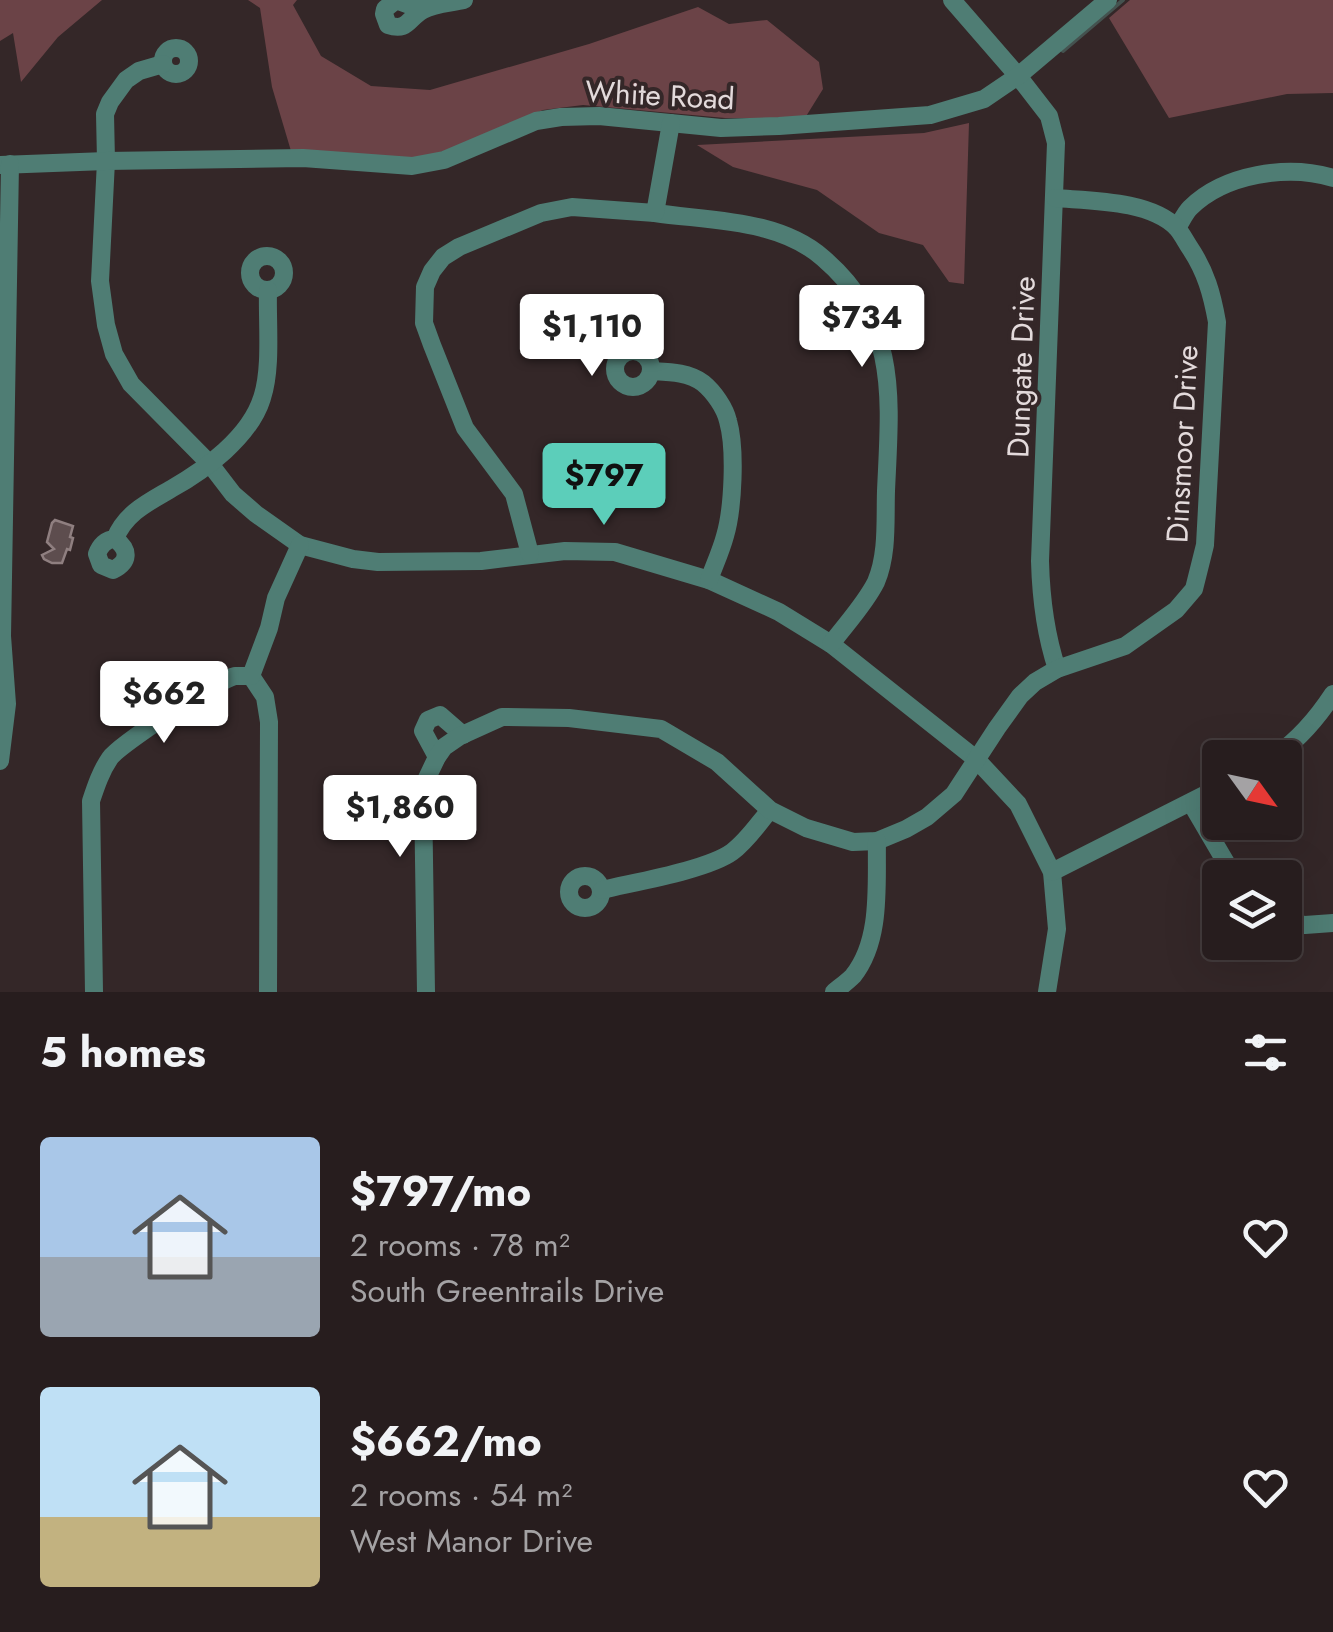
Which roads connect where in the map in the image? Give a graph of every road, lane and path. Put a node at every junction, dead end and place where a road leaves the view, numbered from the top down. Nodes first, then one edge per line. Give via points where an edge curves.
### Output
1 (464, 0) edge
2 (952, 0) edge
3 (1108, 0) edge
4 (424, 10) dead end
5 (164, 64) dead end
6 (1018, 76) junction
7 (671, 123) junction
8 (106, 161) junction
9 (5, 165) edge
10 (1333, 178) edge
11 (1055, 198) junction
12 (655, 213) junction
13 (1177, 228) junction
14 (268, 290) dead end
15 (651, 371) dead end
16 (210, 464) junction
17 (115, 539) dead end
18 (300, 546) junction
19 (530, 554) junction
20 (709, 580) junction
21 (1, 639) edge
22 (831, 644) junction
23 (1058, 669) junction
24 (251, 676) junction
25 (1333, 694) edge
26 (462, 734) junction
27 (1294, 740) edge
28 (440, 752) junction
29 (976, 759) junction
30 (0, 760) edge
31 (1202, 797) edge
32 (1191, 803) junction
33 (770, 810) junction
34 (878, 841) junction
35 (1224, 860) edge
36 (1052, 872) junction
37 (602, 890) dead end
38 (1333, 923) edge
39 (1302, 924) edge
40 (94, 992) edge
41 (268, 992) edge
42 (426, 992) edge
43 (834, 992) edge
44 (1047, 992) edge

1 - 4 street
2 - 6 street, Dungate Drive
3 - 6 street, White Road
5 - 8 street via 126,80 110,102
6 - 7 street, White Road via 984,99 930,115 720,128
6 - 11 street, Dungate Drive via 1048,116 1056,143
7 - 8 street, White Road via 599,116 536,120 444,160 412,166 304,158
7 - 12 street
8 - 9 street, White Road
8 - 16 street via 100,281 114,354 131,384
9 - 21 street
10 - 13 street via 1250,176 1206,196
11 - 13 street via 1131,206
11 - 23 street, Dungate Drive via 1040,561 1048,642
12 - 19 street via 572,207 541,213 458,247 443,257 425,287 424,323 464,428 514,494
12 - 22 street via 777,232 822,256 862,298 876,326 888,382 884,552 875,584
13 - 23 street, Dinsmoor Drive via 1206,274 1216,322 1200,569 1176,610 1149,630 1125,646
14 - 16 street via 264,395 243,432
15 - 20 street via 703,383 728,418 731,501
16 - 17 street via 130,515
16 - 18 street via 234,494
18 - 19 street via 378,562
18 - 24 street
19 - 20 street via 615,552
20 - 22 street
21 - 30 street via 7,704
22 - 29 street
23 - 29 street, Dinsmoor Drive via 1020,696
24 - 40 street via 219,684 140,734 111,756 98,780 91,801
24 - 41 street via 269,722
25 - 27 street
26 - 28 street
26 - 28 street via 440,716 428,720 423,732
26 - 33 street via 502,717 661,729 718,762
28 - 42 street via 423,793
29 - 34 street, Dinsmoor Drive via 954,794
29 - 36 street via 1018,804
31 - 32 street
32 - 35 street
32 - 36 street
33 - 34 street via 854,842
33 - 37 street via 727,856
34 - 43 street via 869,942 852,976
36 - 44 street via 1057,928
38 - 39 street

